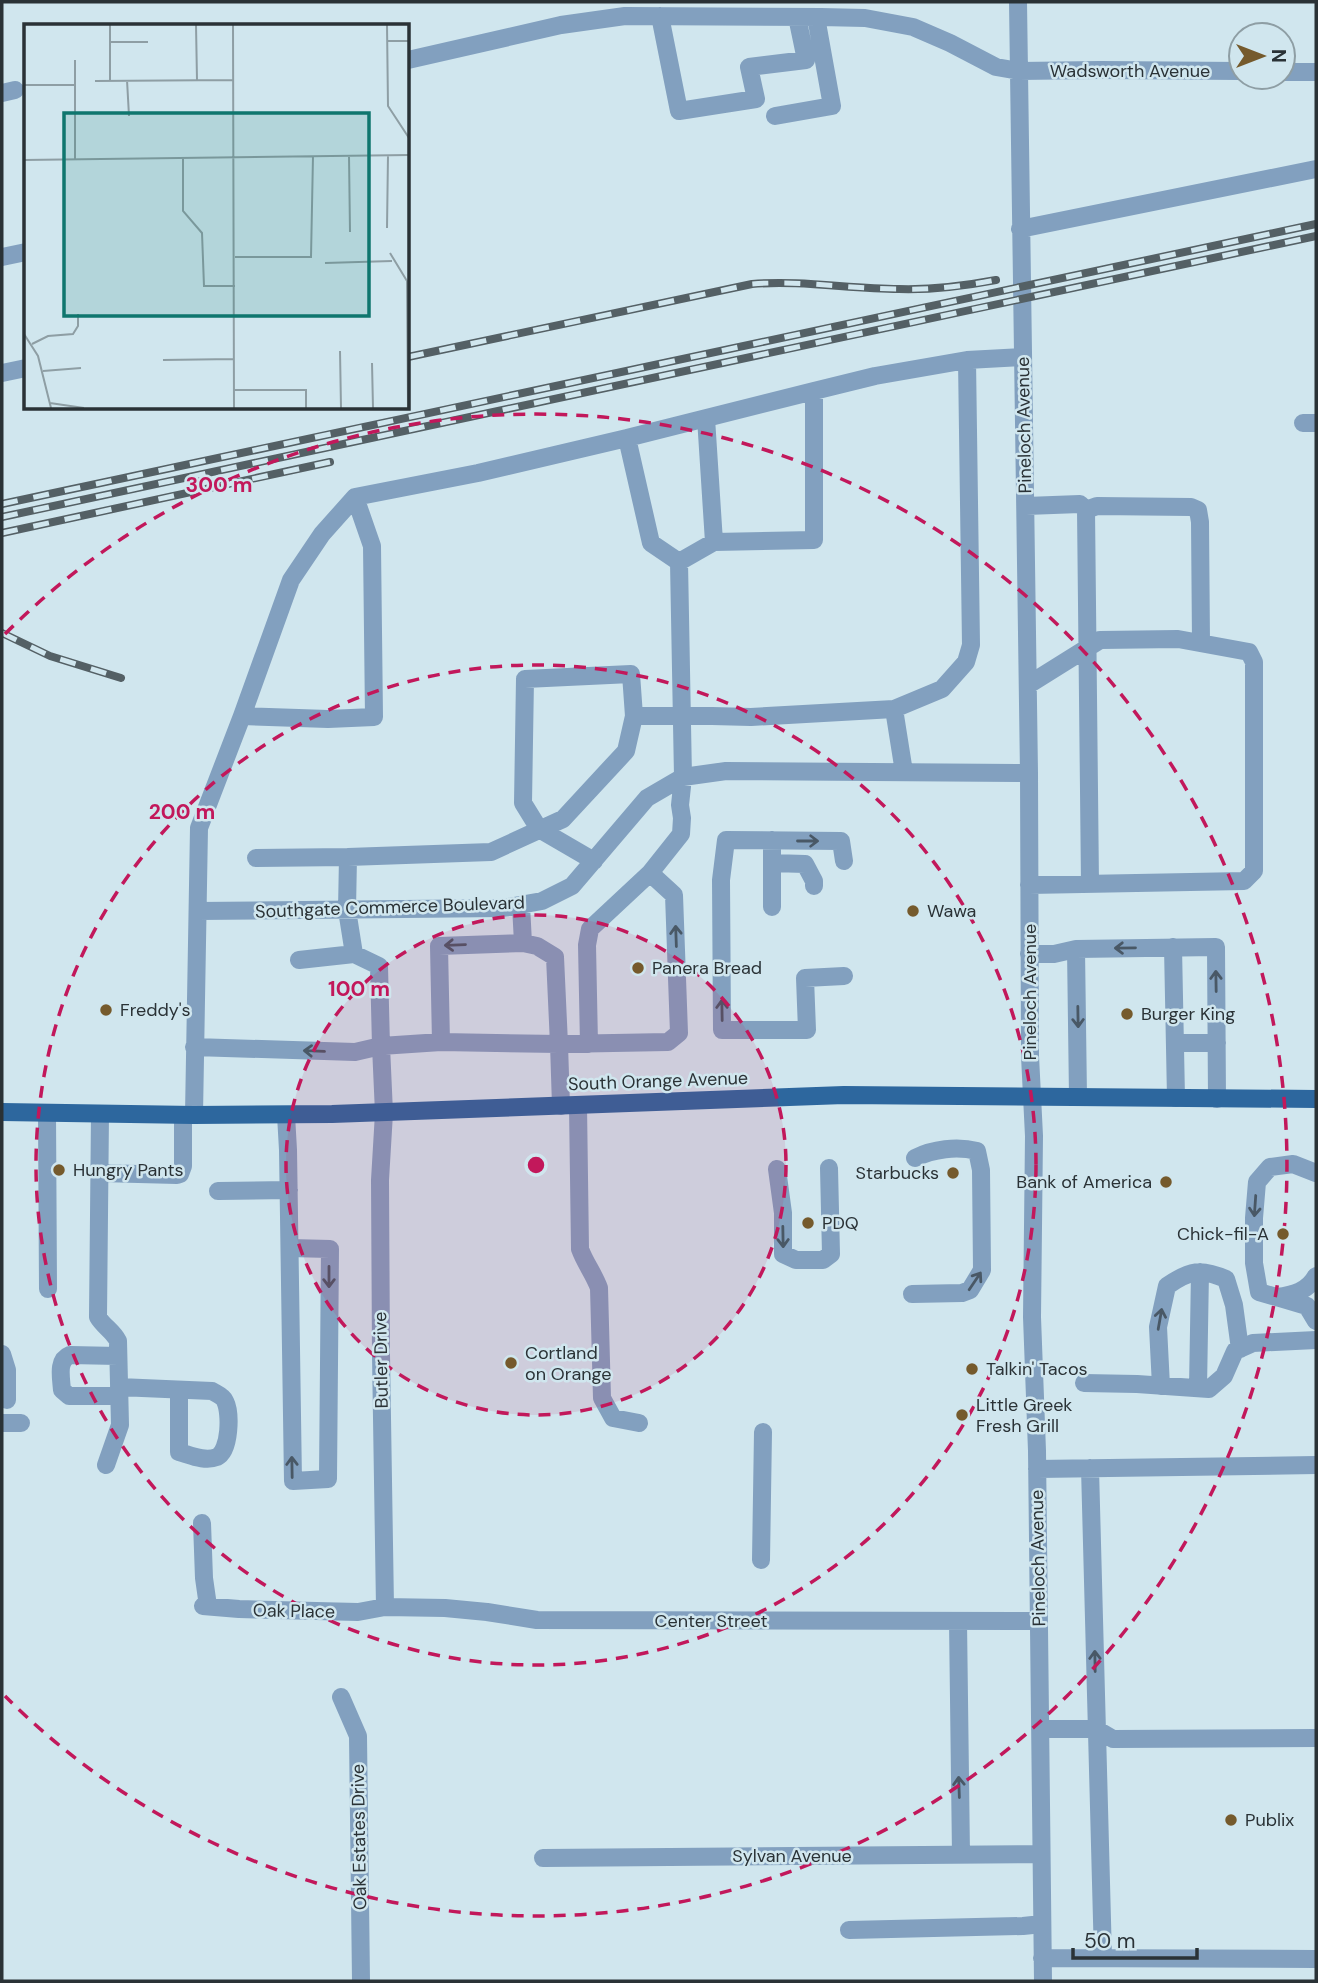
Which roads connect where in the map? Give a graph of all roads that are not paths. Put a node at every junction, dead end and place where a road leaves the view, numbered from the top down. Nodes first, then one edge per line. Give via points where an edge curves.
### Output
1 (1018, 2) edge
2 (604, 10) edge
3 (660, 16) junction
4 (796, 17) junction
5 (816, 17) junction
6 (410, 60) edge
7 (1019, 71) junction
8 (1227, 71) edge
9 (1297, 72) edge
10 (1316, 72) edge
11 (775, 116) dead end
12 (1316, 169) edge
13 (1020, 229) junction
14 (24, 252) edge
15 (2, 257) edge
16 (1023, 357) junction
17 (967, 360) junction
18 (24, 368) edge
19 (2, 373) edge
20 (814, 391) junction
21 (706, 418) junction
22 (627, 438) junction
23 (355, 497) junction
24 (1026, 506) junction
25 (1086, 510) junction
26 (714, 542) junction
27 (679, 562) junction
28 (1200, 643) junction
29 (1086, 648) junction
30 (1028, 685) junction
31 (894, 709) junction
32 (242, 716) junction
33 (634, 716) junction
34 (682, 716) junction
35 (904, 772) junction
36 (1029, 773) junction
37 (683, 777) junction
38 (539, 829) junction
39 (772, 841) junction
40 (348, 857) junction
41 (256, 858) dead end
42 (593, 861) junction
43 (844, 861) dead end
44 (772, 863) junction
45 (650, 873) junction
46 (1090, 884) junction
47 (1030, 885) junction
48 (814, 886) dead end
49 (521, 905) junction
50 (772, 907) dead end
51 (347, 909) junction
52 (198, 911) junction
53 (523, 943) junction
54 (1173, 947) junction
55 (1076, 949) junction
56 (354, 954) junction
57 (1030, 954) junction
58 (299, 960) dead end
59 (844, 976) dead end
60 (441, 1042) junction
61 (1175, 1043) junction
62 (1217, 1043) junction
63 (559, 1044) junction
64 (589, 1044) junction
65 (381, 1046) junction
66 (194, 1047) junction
67 (1032, 1096) junction
68 (1078, 1097) junction
69 (1176, 1098) junction
70 (1217, 1099) junction
71 (1316, 1099) edge
72 (569, 1106) junction
73 (2, 1112) edge
74 (47, 1113) junction
75 (384, 1113) junction
76 (100, 1114) junction
77 (188, 1115) junction
78 (286, 1115) junction
79 (915, 1158) dead end
80 (829, 1168) dead end
81 (777, 1169) dead end
82 (100, 1173) junction
83 (1316, 1173) edge
84 (289, 1189) junction
85 (218, 1191) dead end
86 (290, 1248) junction
87 (1200, 1272) junction
88 (1316, 1276) edge
89 (48, 1289) dead end
90 (912, 1294) dead end
91 (1277, 1297) junction
92 (1316, 1321) edge
93 (1316, 1340) edge
94 (1240, 1349) junction
95 (2, 1354) edge
96 (118, 1356) junction
97 (1084, 1383) dead end
98 (1161, 1387) junction
99 (1198, 1388) junction
100 (179, 1390) dead end
101 (119, 1392) junction
102 (7, 1400) dead end
103 (2, 1423) edge
104 (21, 1423) dead end
105 (639, 1423) dead end
106 (763, 1432) dead end
107 (106, 1465) dead end
108 (1316, 1465) edge
109 (1090, 1468) junction
110 (1037, 1469) junction
111 (202, 1523) dead end
112 (761, 1560) dead end
113 (385, 1607) junction
114 (958, 1621) junction
115 (1039, 1621) junction
116 (341, 1697) dead end
117 (1040, 1729) junction
118 (1096, 1729) junction
119 (1316, 1738) edge
120 (1041, 1854) junction
121 (961, 1855) junction
122 (543, 1858) dead end
123 (1042, 1924) junction
124 (849, 1930) dead end
125 (1042, 1958) junction
126 (1103, 1958) junction
127 (1316, 1959) edge
128 (361, 1981) edge
129 (1043, 1981) edge

1 - 7 street, Pineloch Avenue
2 - 3 street, Wadsworth Avenue via 625,16
2 - 6 street, Wadsworth Avenue via 561,25
3 - 4 street, Wadsworth Avenue
3 - 4 street via 680,111 756,99 749,67 806,60
4 - 5 street, Wadsworth Avenue
5 - 7 street, Wadsworth Avenue via 865,18 913,27 996,67
5 - 11 street via 832,106
7 - 8 street, Wadsworth Avenue
7 - 13 street, Pineloch Avenue
9 - 10 street
12 - 13 street
13 - 16 street, Pineloch Avenue
14 - 15 street
16 - 17 street
16 - 24 street, Pineloch Avenue
17 - 20 street
17 - 31 street via 971,645 966,662 942,689
18 - 19 street
20 - 21 street
20 - 26 street via 814,540
21 - 22 street
21 - 26 street
22 - 23 street
22 - 27 street via 652,542
23 - 32 street via 322,534 291,580
23 - 32 street via 372,547 374,717
24 - 25 street via 1080,504
24 - 30 street, Pineloch Avenue
25 - 28 street via 1097,506 1198,510
25 - 29 street
26 - 27 street
27 - 34 street
28 - 29 street via 1100,640
28 - 46 street via 1249,652 1254,662 1254,871 1244,881
29 - 30 street
29 - 46 street
30 - 36 street, Pineloch Avenue
31 - 34 street via 751,718
31 - 35 street
32 - 52 street via 199,828
33 - 34 street
33 - 38 street via 626,751 563,819
33 - 38 street via 631,674 525,678 523,803
34 - 37 street
35 - 36 street, Southgate Commerce Boulevard
35 - 37 street, Southgate Commerce Boulevard via 726,771
36 - 47 street, Pineloch Avenue
37 - 42 street, Southgate Commerce Boulevard via 647,798
37 - 45 street via 681,834
38 - 40 street via 491,852
38 - 42 street
39 -> 43 street via 841,841
39 - 44 street
59 -> 39 street via 805,978 807,1030 722,1030 720,880 726,840
40 - 41 street
40 - 51 street
42 - 49 street, Southgate Commerce Boulevard via 572,887
44 - 48 street via 805,864
44 - 50 street
45 - 64 street via 590,929
64 -> 45 street via 668,1042 679,1033 674,895
46 - 47 street
47 - 57 street, Pineloch Avenue
49 - 51 street, Southgate Commerce Boulevard
49 - 53 street
51 - 52 street, Southgate Commerce Boulevard
51 - 56 street
52 - 66 street
53 -> 60 street via 439,946
53 - 63 street via 555,957
54 -> 55 street
54 - 61 street
62 -> 54 street via 1216,947
55 - 57 street
55 -> 68 street
56 - 58 street
56 - 65 street, Butler Drive via 379,966
57 - 67 street, Pineloch Avenue
60 - 63 street
60 - 65 street
61 - 62 street
61 - 69 street
62 - 70 street
63 - 64 street
63 - 72 street
65 -> 66 street via 355,1052
65 - 75 street, Butler Drive
66 - 77 street
67 - 68 main road, South Orange Avenue
67 - 72 main road, South Orange Avenue via 845,1095
67 - 110 street, Pineloch Avenue
68 - 69 main road, South Orange Avenue
69 - 70 main road, South Orange Avenue
70 - 71 main road, South Orange Avenue
72 - 75 main road, South Orange Avenue
72 - 105 street via 580,1249 599,1288 602,1398 613,1418
73 - 74 main road, South Orange Avenue
74 - 76 main road, South Orange Avenue
74 - 89 street
75 - 78 main road, South Orange Avenue
75 - 113 street, Butler Drive via 380,1355
76 - 77 main road, South Orange Avenue
76 - 82 street
77 - 78 main road, South Orange Avenue
77 - 82 street via 180,1174
78 - 84 street
90 -> 79 street via 962,1293 970,1290 982,1270 977,1151 929,1151
81 -> 80 street via 783,1254 796,1260 823,1260 831,1254
82 - 96 street via 98,1317 118,1341
83 -> 91 street via 1293,1164 1270,1167 1256,1182 1254,1264 1259,1292
84 - 85 street
84 - 86 street
86 -> 86 street via 330,1249 328,1479 293,1481
87 - 94 street via 1226,1279
98 -> 87 street via 1158,1327 1167,1286 1184,1274
87 - 99 street
88 - 91 street via 1303,1290
91 - 92 street via 1307,1306
93 - 94 street via 1253,1343
94 - 99 street via 1224,1376 1209,1389
95 - 102 street
96 - 101 street
96 - 101 street via 71,1355 61,1366 62,1390 69,1396
97 - 98 street
98 - 99 street
100 - 101 street
101 - 107 street via 120,1425
103 - 104 street
106 - 112 street
108 - 109 street
109 - 110 street
118 -> 109 street
110 - 115 street, Pineloch Avenue
111 - 113 street, Oak Place via 205,1606 358,1612
113 - 114 street, Center Street via 445,1608 537,1620
114 - 115 street, Center Street
121 -> 114 street
115 - 117 street, Pineloch Avenue
116 - 128 street, Oak Estates Drive via 358,1736
117 - 118 street
117 - 120 street, Pineloch Avenue
118 - 119 street via 1113,1739
118 - 126 street
120 - 121 street, Sylvan Avenue
120 - 123 street, Pineloch Avenue
121 - 122 street, Sylvan Avenue
123 - 124 street
123 - 125 street, Pineloch Avenue
125 - 126 street
125 - 129 street, Pineloch Avenue
126 - 127 street

